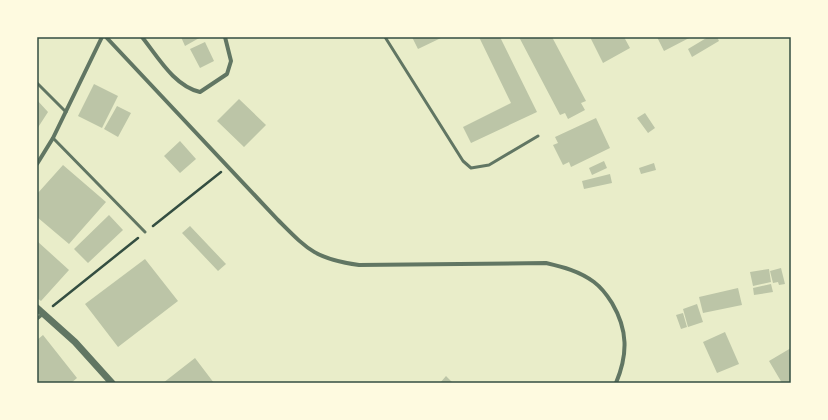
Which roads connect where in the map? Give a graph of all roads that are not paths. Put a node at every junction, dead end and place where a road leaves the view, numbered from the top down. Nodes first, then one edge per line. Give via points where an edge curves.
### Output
1 (102, 37) edge
2 (106, 37) edge
3 (142, 37) edge
4 (225, 37) edge
5 (385, 37) edge
6 (37, 83) edge
7 (66, 112) junction
8 (538, 136) dead end
9 (53, 138) junction
10 (37, 164) edge
11 (145, 232) road end
12 (39, 314) edge
13 (112, 383) edge
14 (616, 383) edge

1 - 7 street
2 - 14 street via 227,167 304,246 316,254 330,260 359,264 546,263 582,274 605,292 623,328 625,357
3 - 4 street via 176,80 190,90 200,92 227,74 231,61
5 - 8 lane via 463,161 471,168 489,165
6 - 7 lane
7 - 9 street
9 - 10 street
9 - 11 lane
12 - 13 street via 75,342

